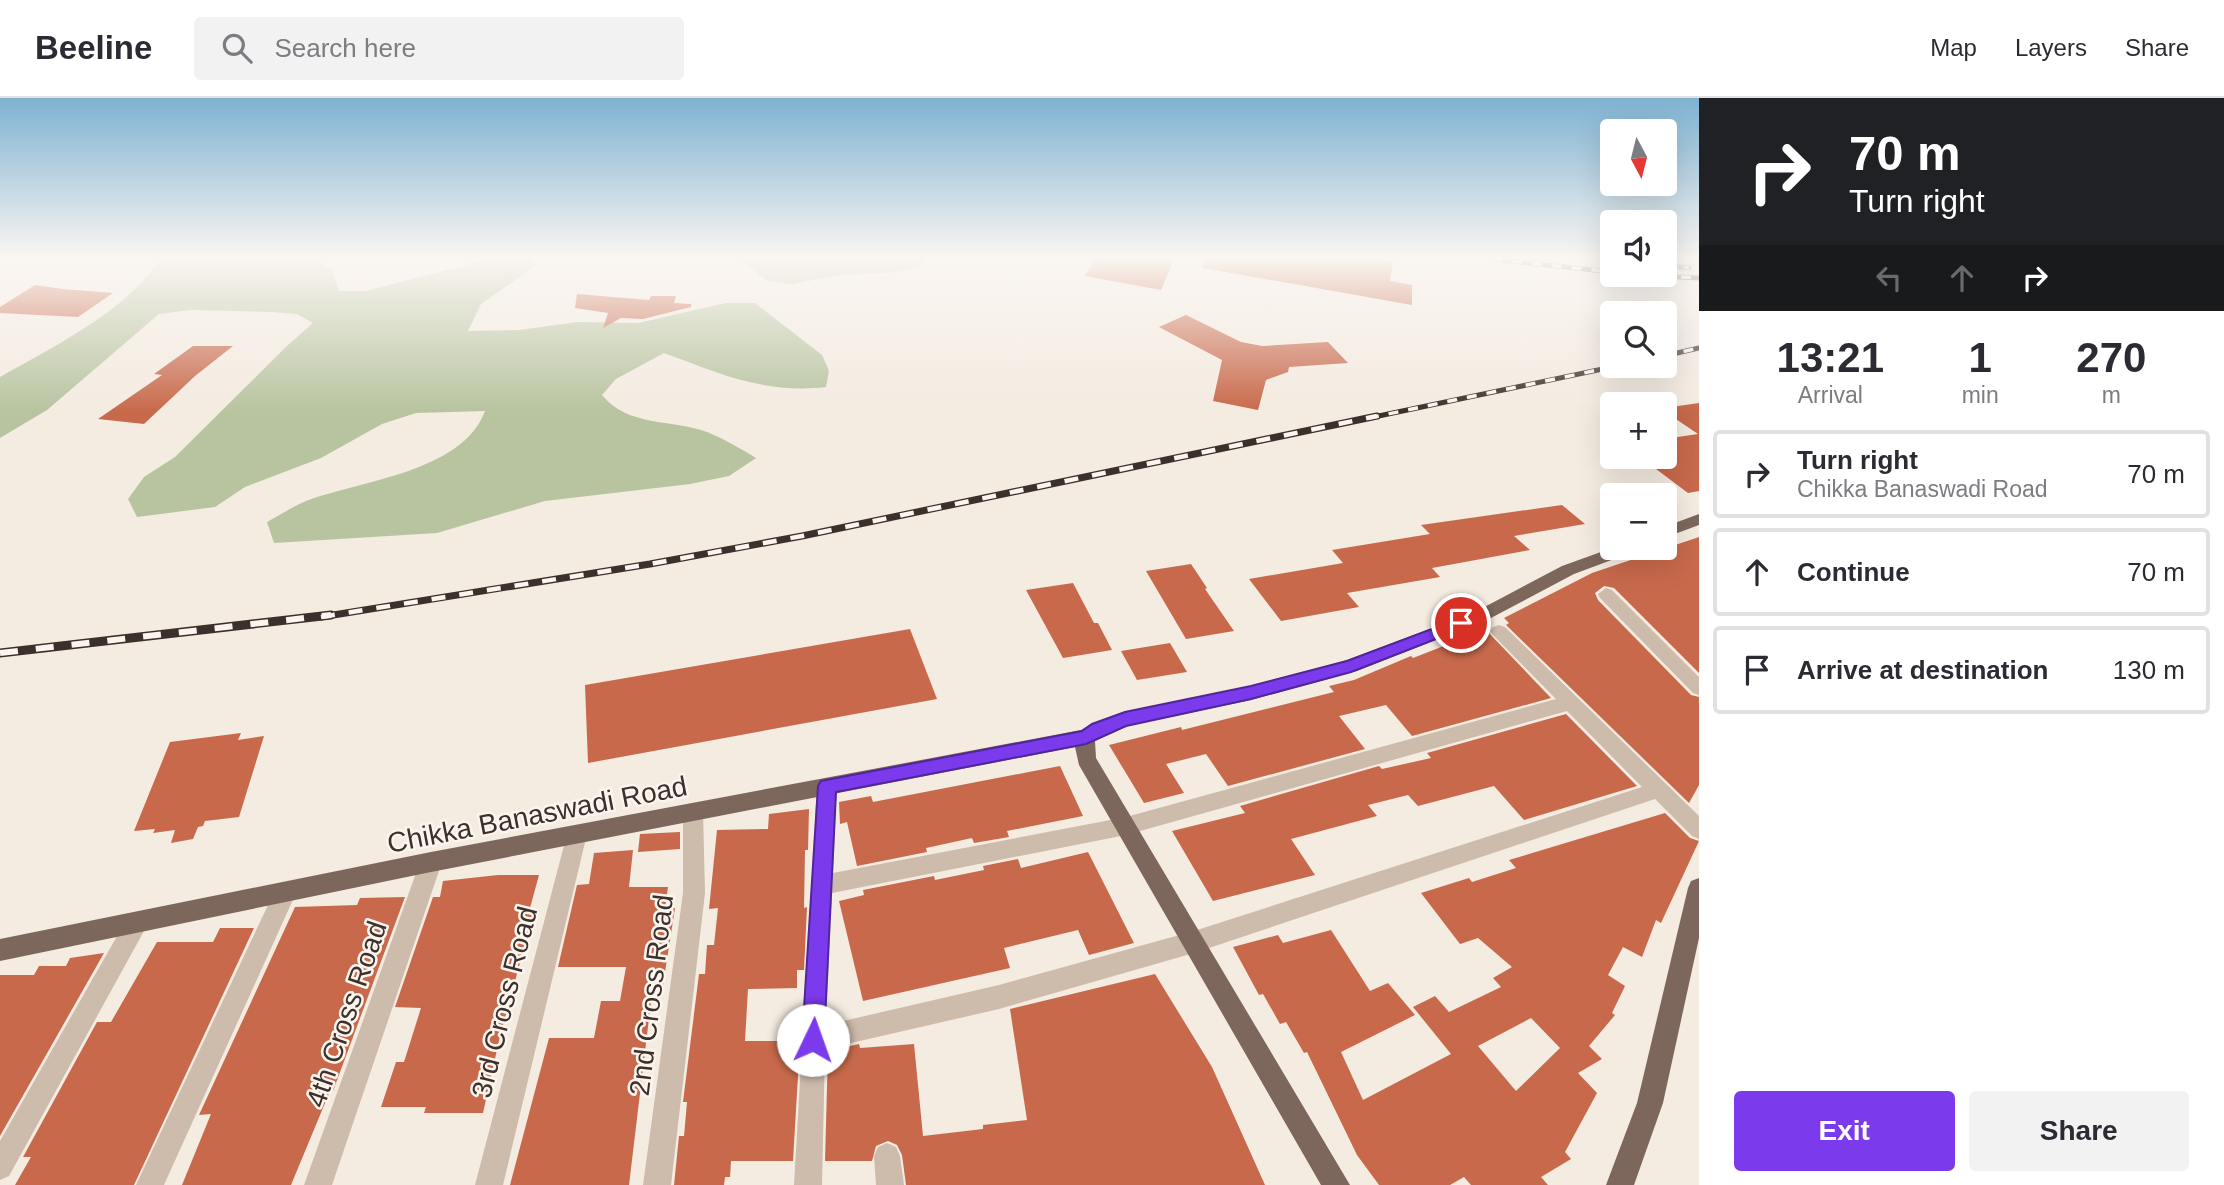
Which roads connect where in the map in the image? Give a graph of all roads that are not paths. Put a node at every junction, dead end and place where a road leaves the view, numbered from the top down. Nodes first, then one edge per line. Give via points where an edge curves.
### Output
1 (1699, 519) edge
2 (1677, 528) edge
3 (1600, 558) edge
4 (1606, 594) dead end
5 (1499, 631) dead end
6 (1699, 688) edge
7 (1572, 702) junction
8 (1086, 737) junction
9 (827, 786) junction
10 (1658, 790) junction
11 (693, 812) junction
12 (1126, 826) junction
13 (1699, 830) edge
14 (577, 834) junction
15 (431, 862) junction
16 (822, 885) junction
17 (1699, 888) edge
18 (285, 893) junction
19 (136, 924) junction
20 (1194, 942) junction
21 (0, 950) edge
22 (813, 1040) junction
23 (887, 1156) dead end
24 (0, 1167) edge
25 (150, 1185) edge
26 (318, 1185) edge
27 (489, 1185) edge
28 (657, 1185) edge
29 (808, 1185) edge
30 (890, 1185) edge
31 (1336, 1185) edge
32 (1620, 1185) edge

1 - 2 main road
3 - 8 main road, Chikka Banaswadi Road via 1483,615 1351,666 1125,719
4 - 6 street
5 - 7 street
7 - 10 street
7 - 12 street
8 - 9 main road, Chikka Banaswadi Road
8 - 12 main road via 1086,758
9 - 11 main road, Chikka Banaswadi Road
9 - 16 street
10 - 13 street
10 - 20 street
11 - 14 main road, Chikka Banaswadi Road
11 - 28 street, 2nd Cross Road via 694,893
12 - 16 street
12 - 20 main road
14 - 15 main road, Chikka Banaswadi Road
14 - 27 street, 3rd Cross Road
15 - 18 main road, Chikka Banaswadi Road
15 - 26 street, 4th Cross Road
16 - 22 street
17 - 32 main road via 1650,1103
18 - 19 main road, Chikka Banaswadi Road
18 - 25 street
19 - 21 main road, Chikka Banaswadi Road
19 - 24 street
20 - 22 street via 999,997
20 - 31 main road
22 - 29 street
23 - 30 street

